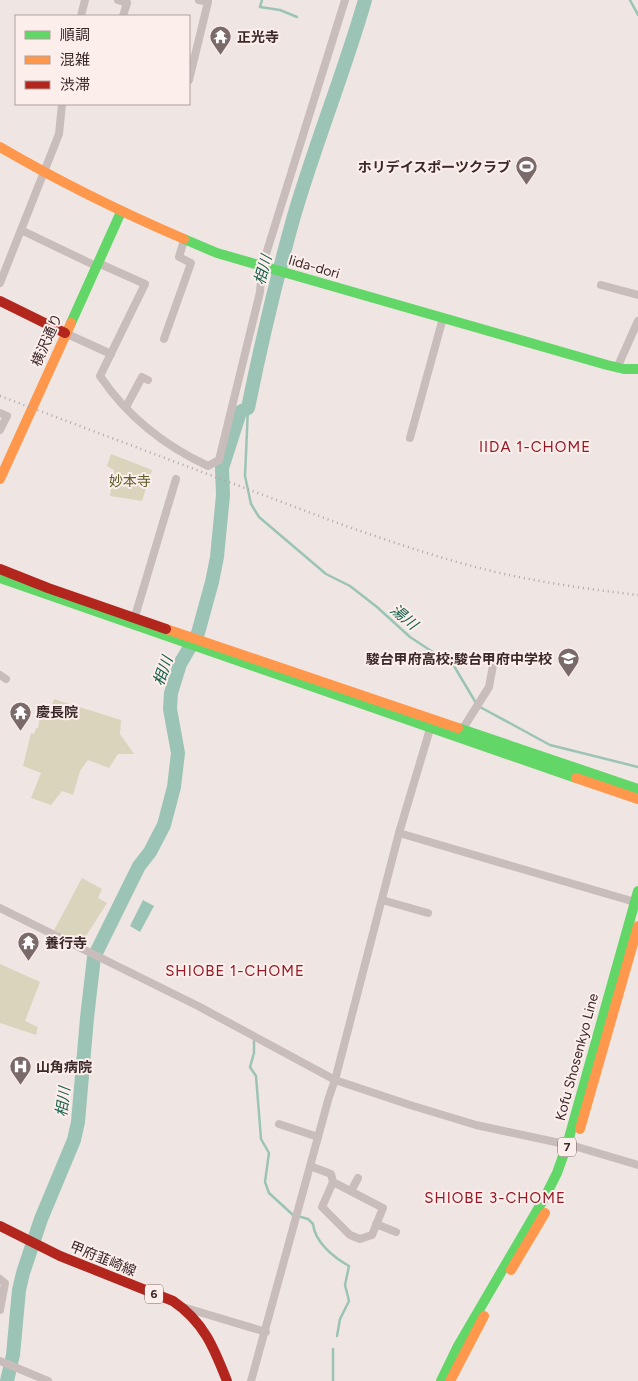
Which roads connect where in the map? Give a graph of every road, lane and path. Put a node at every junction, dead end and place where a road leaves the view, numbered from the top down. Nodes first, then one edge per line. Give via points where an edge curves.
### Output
1 (85, 0) edge
2 (118, 0) edge
3 (199, 0) edge
4 (344, 0) edge
5 (127, 1) edge
6 (208, 1) edge
7 (81, 15) edge
8 (124, 15) edge
9 (193, 44) edge
10 (190, 71) edge
11 (62, 105) edge
12 (0, 147) edge
13 (44, 173) junction
14 (121, 212) junction
15 (21, 230) junction
16 (184, 240) junction
17 (97, 264) junction
18 (263, 267) junction
19 (0, 283) edge
20 (601, 285) dead end
21 (638, 295) edge
22 (0, 301) edge
23 (443, 318) junction
24 (638, 321) edge
25 (65, 333) junction
26 (164, 339) dead end
27 (111, 354) junction
28 (617, 368) junction
29 (638, 369) edge
30 (148, 380) dead end
31 (126, 407) junction
32 (0, 413) edge
33 (0, 430) edge
34 (410, 438) dead end
35 (0, 479) edge
36 (176, 479) dead end
37 (0, 569) edge
38 (0, 578) edge
39 (133, 621) junction
40 (204, 646) junction
41 (494, 660) dead end
42 (430, 729) junction
43 (462, 730) junction
44 (638, 789) edge
45 (638, 799) edge
46 (399, 832) junction
47 (638, 891) edge
48 (382, 900) junction
49 (636, 903) edge
50 (0, 908) edge
51 (428, 913) dead end
52 (638, 926) edge
53 (336, 1080) junction
54 (280, 1124) dead end
55 (318, 1137) junction
56 (571, 1146) junction
57 (638, 1165) edge
58 (310, 1166) junction
59 (358, 1178) dead end
60 (333, 1182) junction
61 (351, 1191) junction
62 (376, 1224) junction
63 (0, 1226) edge
64 (396, 1232) dead end
65 (0, 1279) edge
66 (185, 1308) junction
67 (0, 1310) edge
68 (266, 1332) junction
69 (0, 1361) edge
70 (27, 1376) edge
71 (48, 1381) edge
72 (227, 1381) edge
73 (251, 1381) edge
74 (441, 1381) edge
75 (450, 1381) edge

1 - 7 street
2 - 5 street
3 - 6 street
4 - 18 street
5 - 8 street
6 - 9 street
9 - 10 street
11 - 13 street via 59,134
12 - 13 main road, Iida-dori
13 - 14 main road, Iida-dori
13 - 15 street
14 - 16 main road, Iida-dori
14 - 17 main road, 横沢通り
15 - 17 street
15 - 19 street
16 - 18 main road, Iida-dori
16 - 26 street via 179,257 191,262
17 - 25 main road, 横沢通り
17 - 27 street via 145,284
18 - 23 main road, Iida-dori
18 - 31 street via 260,292 219,460 208,466 186,455 134,417
20 - 21 street
22 - 25 main road
23 - 28 main road, Iida-dori
23 - 34 street
24 - 28 street
25 - 27 street
25 - 35 main road, 横沢通り
27 - 31 street via 100,376
28 - 29 main road, Iida-dori
30 - 31 street via 142,377
32 - 33 street via 7,416
36 - 39 street
37 - 39 main road
38 - 39 main road
39 - 40 main road
40 - 42 main road
40 - 43 main road
41 - 43 street via 489,687
42 - 45 main road
42 - 46 street
43 - 44 main road
46 - 48 street
46 - 49 street
47 - 49 main road, Kofu Shosenkyo Line / 7
48 - 51 street
48 - 53 street
49 - 56 main road, Kofu Shosenkyo Line / 7
50 - 53 street via 198,1006
52 - 56 main road, Kofu Shosenkyo Line / 7 via 596,1078
53 - 55 street
53 - 56 street via 476,1125
54 - 55 street
55 - 58 street
56 - 57 street
56 - 74 main road, Kofu Shosenkyo Line / 7
56 - 75 main road, Kofu Shosenkyo Line / 7 via 552,1200 482,1319
58 - 60 street via 331,1174
58 - 68 street
59 - 61 street
60 - 61 street
60 - 62 street via 322,1207 350,1235 360,1239 372,1235
61 - 62 street via 383,1208
62 - 64 street
63 - 66 main road, 甲府韮崎線 / 6 via 43,1249
65 - 67 street via 5,1283
66 - 68 street
66 - 72 main road, 甲府韮崎線 / 6 via 205,1331
68 - 73 street
69 - 70 street
70 - 71 street

